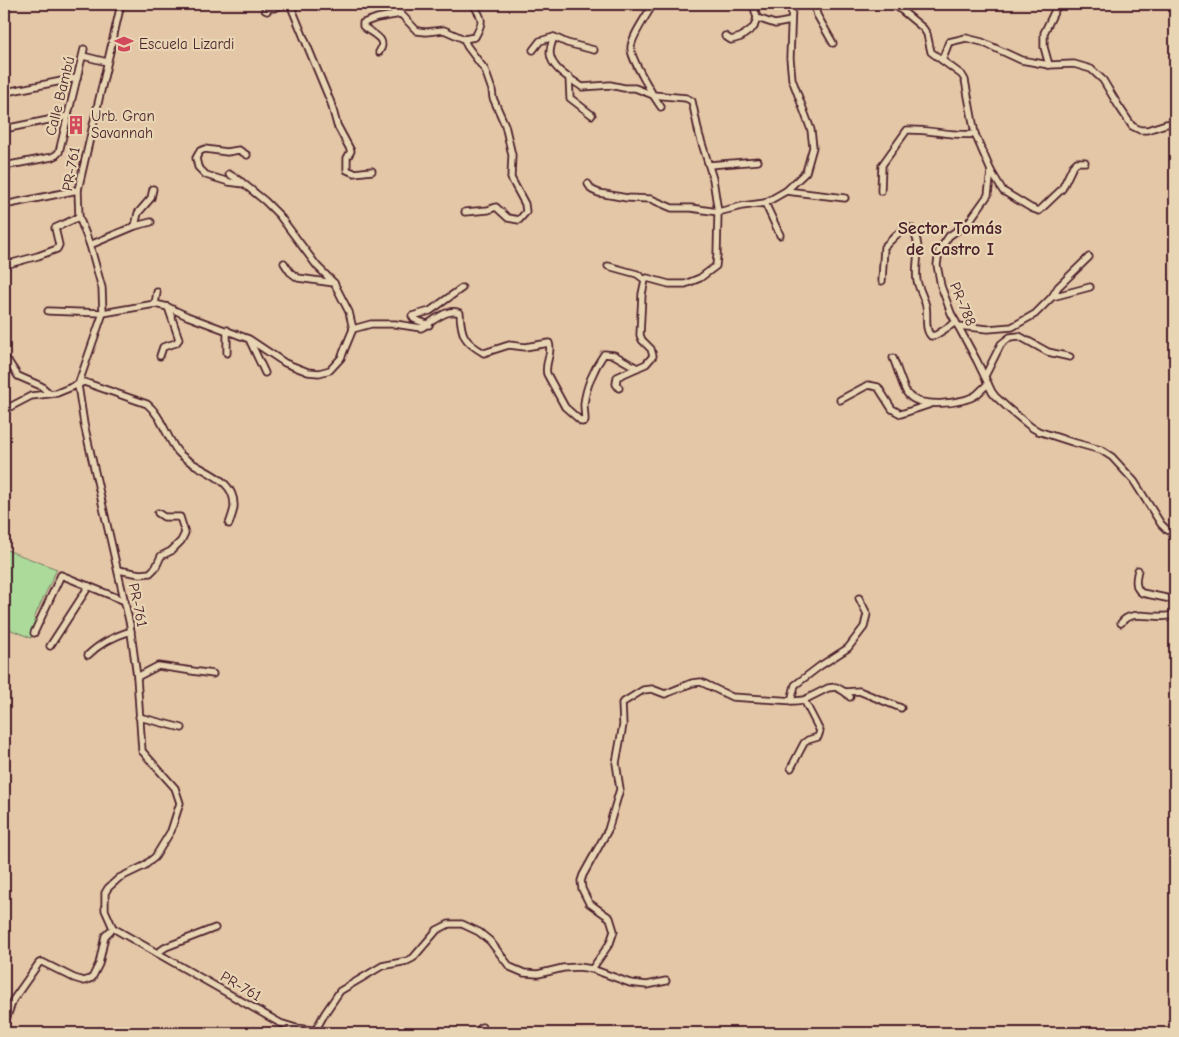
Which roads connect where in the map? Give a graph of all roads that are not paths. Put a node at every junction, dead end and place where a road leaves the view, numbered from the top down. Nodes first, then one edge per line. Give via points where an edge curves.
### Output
1 (121, 4) edge
2 (284, 4) edge
3 (290, 4) edge
4 (378, 4) edge
5 (468, 4) edge
6 (473, 4) edge
7 (653, 4) edge
8 (753, 4) edge
9 (792, 4) edge
10 (814, 4) edge
11 (894, 4) edge
12 (1058, 4) edge
13 (267, 11) dead end
14 (401, 14) junction
15 (757, 18) junction
16 (791, 22) junction
17 (725, 36) dead end
18 (554, 37) junction
19 (464, 39) junction
20 (833, 43) dead end
21 (84, 49) dead end
22 (533, 50) dead end
23 (594, 50) dead end
24 (379, 52) dead end
25 (83, 56) junction
26 (942, 60) junction
27 (107, 62) junction
28 (1049, 65) junction
29 (568, 77) junction
30 (77, 78) junction
31 (10, 91) dead end
32 (653, 94) junction
33 (661, 107) dead end
34 (592, 115) dead end
35 (68, 116) junction
36 (1175, 123) edge
37 (4, 129) edge
38 (975, 134) junction
39 (247, 155) dead end
40 (758, 161) dead end
41 (1085, 162) dead end
42 (709, 165) junction
43 (4, 166) edge
44 (991, 171) junction
45 (372, 172) dead end
46 (229, 174) dead end
47 (244, 184) junction
48 (588, 184) dead end
49 (152, 189) dead end
50 (78, 190) junction
51 (786, 191) junction
52 (881, 191) dead end
53 (845, 198) dead end
54 (764, 203) junction
55 (4, 206) edge
56 (464, 212) dead end
57 (718, 212) junction
58 (79, 217) junction
59 (151, 222) dead end
60 (135, 226) junction
61 (780, 235) dead end
62 (90, 245) junction
63 (1089, 257) dead end
64 (284, 263) dead end
65 (5, 265) dead end
66 (608, 266) dead end
67 (645, 280) junction
68 (882, 281) dead end
69 (334, 283) junction
70 (462, 288) dead end
71 (1090, 288) dead end
72 (157, 292) dead end
73 (1052, 297) junction
74 (156, 304) junction
75 (168, 307) junction
76 (48, 311) dead end
77 (103, 313) junction
78 (429, 324) junction
79 (957, 324) junction
80 (353, 329) junction
81 (227, 330) junction
82 (249, 339) junction
83 (227, 353) dead end
84 (160, 356) dead end
85 (1070, 357) dead end
86 (893, 358) dead end
87 (4, 360) edge
88 (637, 368) junction
89 (265, 373) dead end
90 (985, 376) junction
91 (988, 384) junction
92 (78, 385) junction
93 (619, 388) dead end
94 (49, 394) junction
95 (840, 400) dead end
96 (932, 404) junction
97 (4, 410) edge
98 (158, 513) dead end
99 (229, 524) dead end
100 (1175, 534) edge
101 (118, 570) junction
102 (1138, 570) dead end
103 (89, 586) junction
104 (859, 598) dead end
105 (1175, 598) edge
106 (124, 601) junction
107 (1175, 614) edge
108 (1121, 623) dead end
109 (131, 631) junction
110 (34, 633) dead end
111 (50, 646) dead end
112 (88, 655) dead end
113 (213, 674) dead end
114 (137, 678) junction
115 (844, 692) junction
116 (850, 697) dead end
117 (804, 700) junction
118 (791, 701) junction
119 (901, 708) dead end
120 (139, 717) junction
121 (182, 728) dead end
122 (791, 768) dead end
123 (113, 928) junction
124 (215, 928) dead end
125 (157, 953) junction
126 (592, 969) junction
127 (666, 981) dead end
128 (7, 1006) edge
129 (4, 1025) edge
130 (482, 1027) dead end
131 (315, 1032) edge
132 (338, 1033) edge
133 (476, 1033) edge

1 - 27 street, PR-761 / PR-761
2 - 13 street via 266,8
3 - 45 street via 337,125 351,151 347,170
4 - 14 street
5 - 6 street
6 - 19 street via 481,16 481,26 475,37
7 - 32 street via 635,34 631,49
8 - 15 street
9 - 16 street
10 - 20 street
11 - 26 street via 923,28 931,52
12 - 28 street via 1044,33
14 - 19 street via 417,31 444,30
14 - 24 street via 363,23 365,29 382,42
15 - 16 street via 775,24
15 - 17 street via 754,27 741,37 731,40
16 - 51 street via 792,79 811,130 813,147 806,172
18 - 22 street via 540,41
18 - 23 street
18 - 29 street via 551,59
19 - 56 street via 485,70 505,125 512,154 511,178 526,212 519,220 508,218 496,207
21 - 25 street, Calle Bambú
25 - 27 street
25 - 30 street, Calle Bambú
26 - 28 street via 949,42 966,38 1021,60
26 - 38 street via 965,80
27 - 50 street, PR-761 / PR-761
28 - 36 street via 1074,64 1091,69 1103,80 1132,126 1140,130
29 - 32 street via 582,87 610,85
29 - 34 street via 570,98
30 - 31 street
30 - 35 street, Calle Bambú
32 - 33 street
32 - 42 street via 692,101
35 - 37 street
35 - 43 street, Calle Bambú via 56,155
38 - 44 street
38 - 52 street via 963,136 908,130 882,165
39 - 47 street via 239,150 205,149 196,158 198,167 206,175
40 - 42 street
41 - 44 street via 1076,162 1062,190 1039,211 1003,191
42 - 57 street
44 - 79 street, PR-788 / PR-788 via 988,196 968,223 950,236 939,251 937,265 941,286
46 - 47 street
47 - 69 street via 279,215 317,266
48 - 57 street via 599,193 650,199 672,208
49 - 60 street via 152,198 138,213
50 - 55 street
50 - 58 street, PR-761 / PR-761
51 - 53 street
51 - 54 street
54 - 57 street
54 - 61 street
57 - 67 street via 716,266 685,284
58 - 62 street, PR-761 / PR-761
58 - 65 street via 54,228 57,248
59 - 60 street
60 - 62 street
62 - 77 street, PR-761 / PR-761 via 102,288
63 - 73 street
64 - 69 street via 298,278
66 - 67 street via 637,274
67 - 88 street via 640,335 654,356
68 - 79 street via 884,247 900,232 911,228 918,242 917,281 926,306 928,332 931,336 936,335
69 - 80 street via 349,312
70 - 78 street via 430,311 412,316 414,320
71 - 73 street
72 - 74 street
73 - 79 street via 1035,314 1012,327 988,329
74 - 75 street
74 - 77 street
75 - 81 street
75 - 84 street via 179,340 163,347
76 - 77 street
77 - 92 street, PR-761 / PR-761
78 - 80 street via 421,328 371,324
78 - 88 street via 447,312 460,313 465,338 472,347 484,353 509,345 525,347 549,343 547,374 565,407 582,422 585,421 584,404 590,382 604,354 614,355
79 - 90 street, PR-788 / PR-788
80 - 82 street via 341,358 330,370 319,373 285,363
81 - 82 street
81 - 83 street
82 - 89 street
85 - 90 street via 1048,352 1019,336 1010,337 1001,344
86 - 96 street via 908,394 915,401
87 - 94 street via 18,376 41,386
88 - 93 street via 617,377
90 - 91 street, PR-788 / PR-788
91 - 96 street via 964,400
91 - 100 street, PR-788 / PR-788 via 992,392 1031,427 1101,450 1112,457 1134,481 1161,524
92 - 94 street
92 - 99 street via 84,382 95,385 152,407 179,453 216,476 233,494 235,506
92 - 101 street, PR-761 / PR-761
94 - 97 street via 31,396
95 - 96 street via 868,385 878,386 892,409 901,414
98 - 101 street via 164,517 180,517 185,533 181,540 171,552 161,556 150,573
101 - 106 street, PR-761 / PR-761
102 - 105 street via 1136,583 1139,592
103 - 106 street
103 - 110 street via 62,575
103 - 111 street
104 - 118 street via 867,614 864,627 848,648 795,685
106 - 109 street, PR-761 / PR-761
107 - 108 street via 1157,617 1138,614 1123,619
109 - 112 street via 109,639
109 - 114 street, PR-761 / PR-761
113 - 114 street via 158,666
114 - 120 street, PR-761 / PR-761
115 - 116 street
115 - 117 street via 836,687 828,688
115 - 119 street via 859,691
117 - 118 street
117 - 122 street via 820,731 818,737 804,743
118 - 126 street via 732,697 701,682 665,694 652,689 643,690 622,703 623,725 616,763 620,789 608,830 581,881 589,903 610,918 614,930 610,943
120 - 121 street
120 - 123 street, PR-761 / PR-761 via 142,751 175,788 180,803 171,830 155,857 119,878 105,893 105,910
123 - 125 street, PR-761 / PR-761
123 - 128 street via 105,936 99,964 92,978 84,981 74,978 42,962
124 - 125 street
125 - 131 street, PR-761 / PR-761 via 280,1023
126 - 127 street via 630,983
126 - 131 street via 579,967 538,974 524,973 510,967 479,932 462,924 449,924 437,930 413,958 382,966 340,991
128 - 129 street
130 - 133 street
131 - 132 street, PR-761 / PR-761

